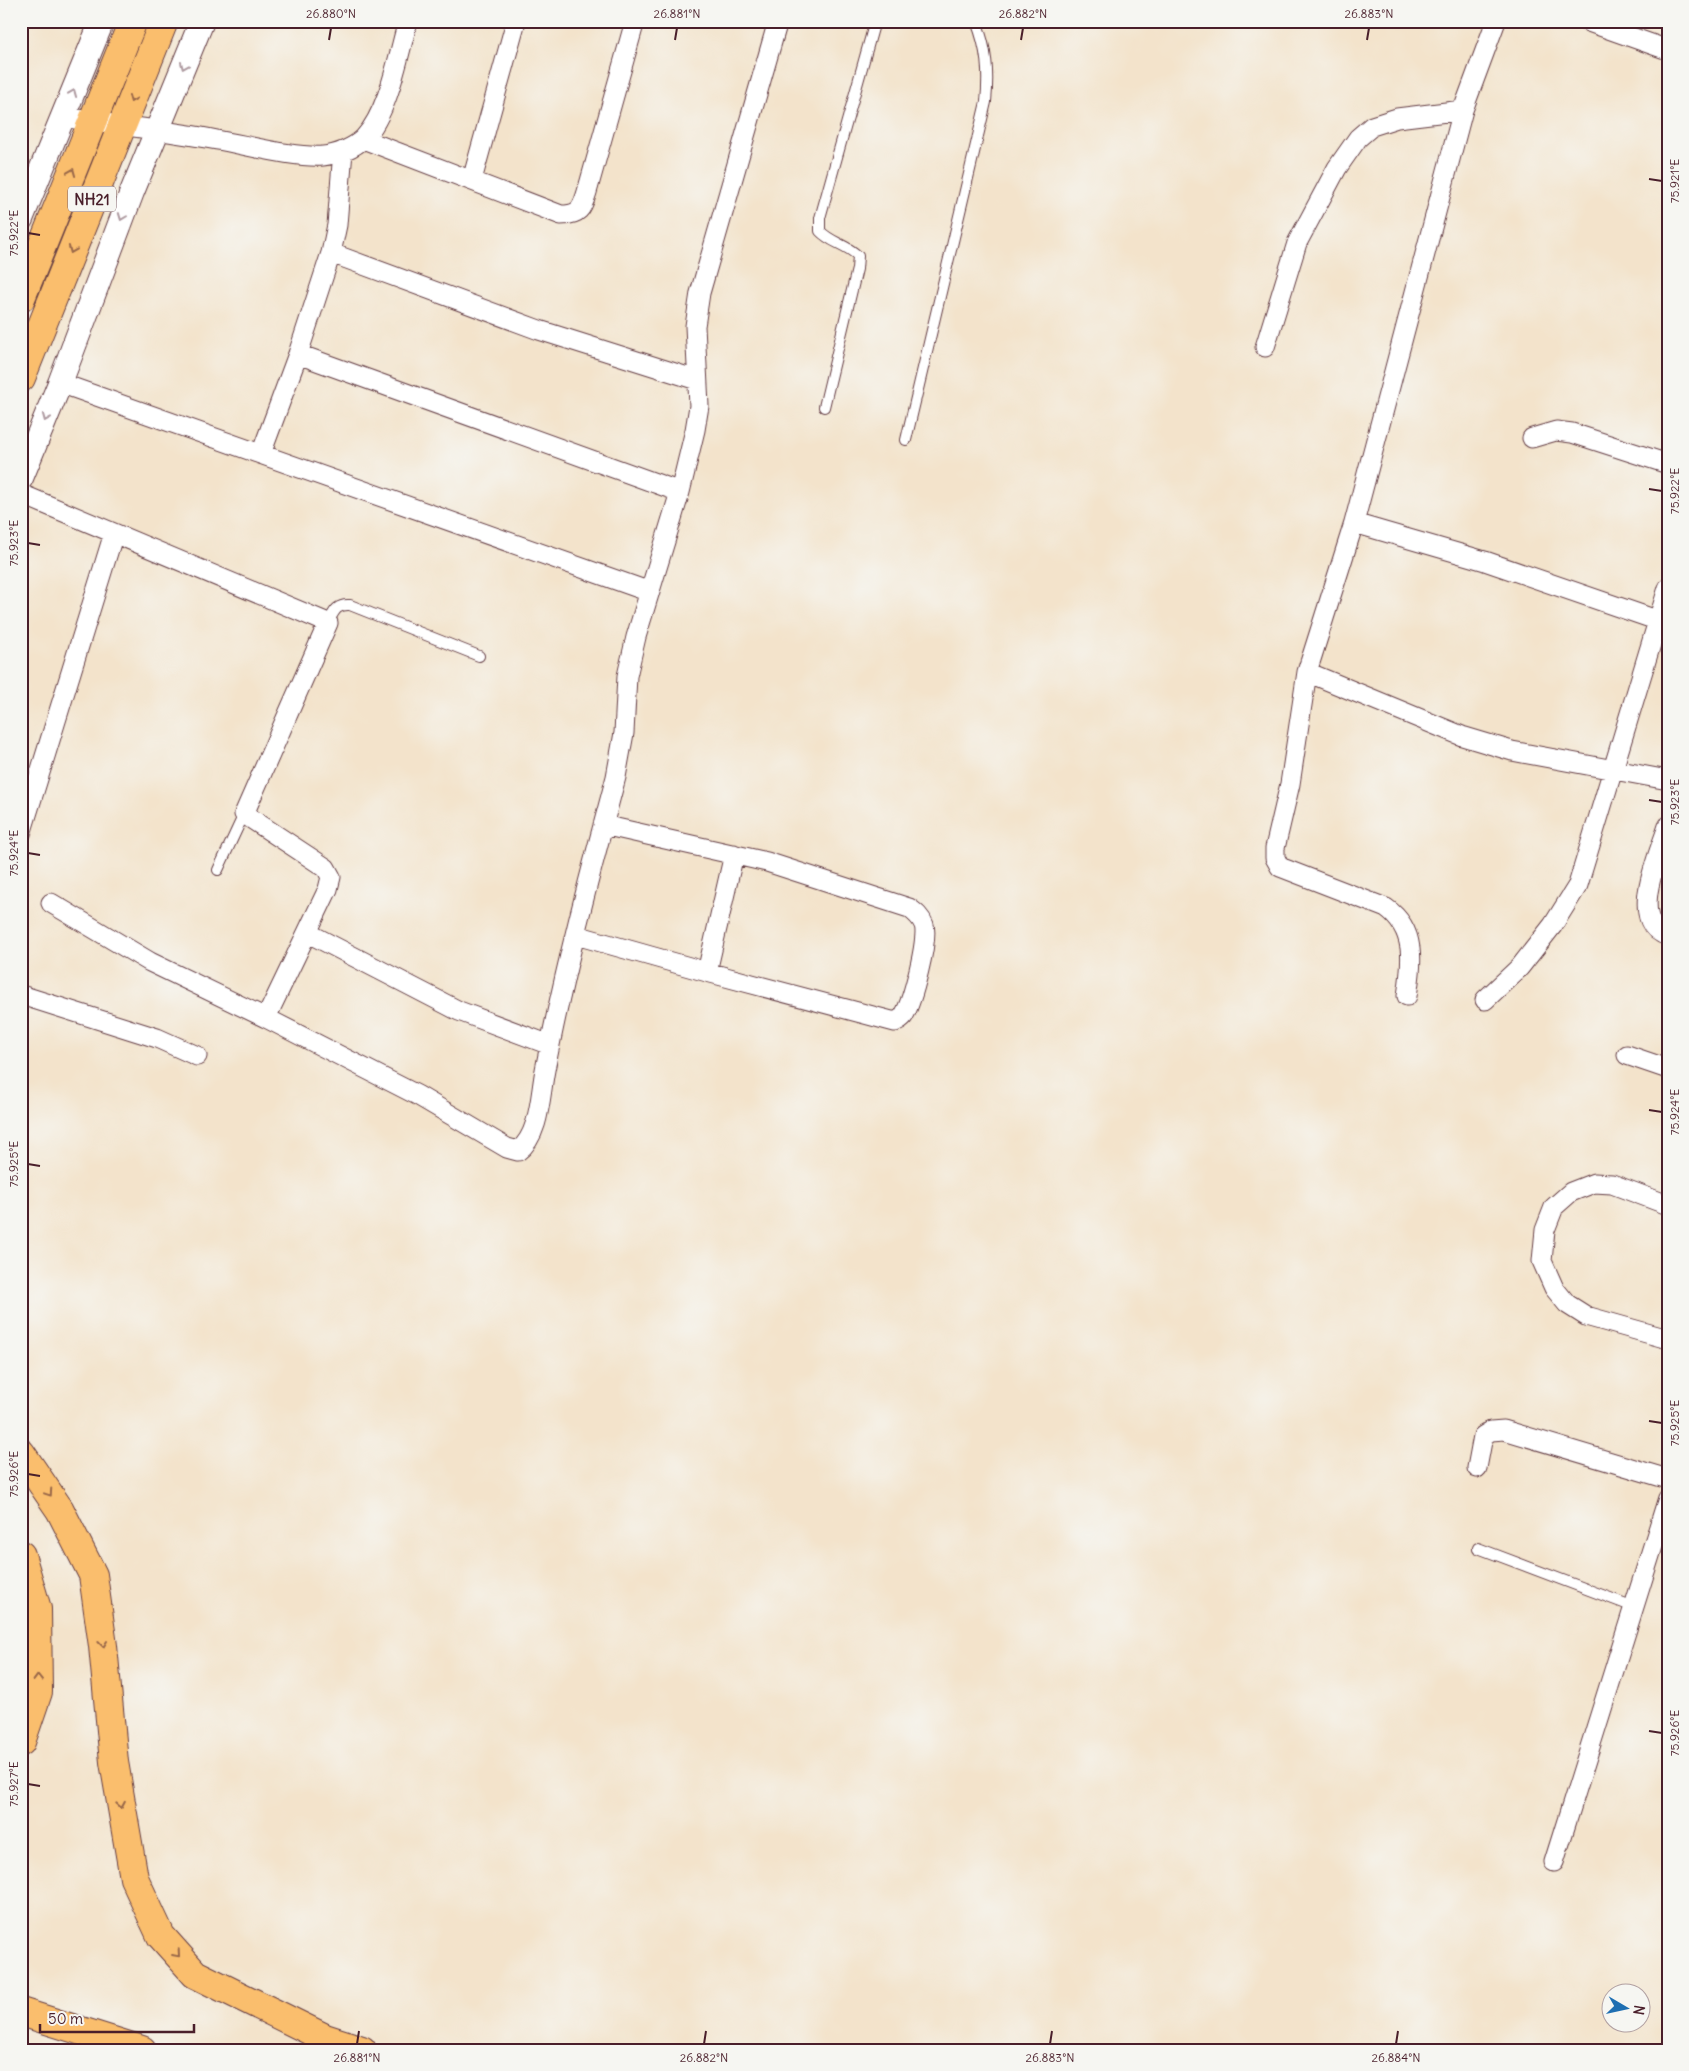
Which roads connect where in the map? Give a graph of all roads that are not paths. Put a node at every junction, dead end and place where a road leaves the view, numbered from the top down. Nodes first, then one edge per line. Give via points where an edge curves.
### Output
1 (102, 21) edge
2 (133, 21) edge
3 (164, 21) edge
4 (202, 21) edge
5 (408, 21) edge
6 (516, 21) edge
7 (635, 21) edge
8 (778, 21) edge
9 (875, 21) edge
10 (976, 21) edge
11 (1496, 21) edge
12 (1586, 21) edge
13 (1668, 50) edge
14 (1463, 110) junction
15 (63, 117) junction
16 (93, 122) junction
17 (122, 124) junction
18 (157, 129) junction
19 (362, 139) junction
20 (343, 151) junction
21 (472, 180) junction
22 (21, 219) edge
23 (331, 253) junction
24 (21, 298) edge
25 (1265, 347) dead end
26 (298, 354) junction
27 (21, 378) edge
28 (697, 380) junction
29 (60, 383) junction
30 (824, 407) dead end
31 (1532, 438) dead end
32 (906, 440) dead end
33 (261, 454) junction
34 (1668, 464) edge
35 (21, 478) edge
36 (680, 492) junction
37 (21, 494) edge
38 (1354, 523) junction
39 (114, 533) junction
40 (1668, 588) edge
41 (650, 592) junction
42 (1664, 622) edge
43 (328, 623) junction
44 (479, 656) dead end
45 (1307, 672) junction
46 (1614, 769) junction
47 (1668, 780) edge
48 (244, 814) junction
49 (604, 825) junction
50 (1668, 826) edge
51 (21, 834) edge
52 (734, 854) junction
53 (218, 870) dead end
54 (51, 903) dead end
55 (308, 933) junction
56 (576, 935) junction
57 (1668, 936) edge
58 (707, 972) junction
59 (21, 995) edge
60 (1408, 996) dead end
61 (1485, 1000) dead end
62 (266, 1018) junction
63 (550, 1045) junction
64 (1627, 1054) dead end
65 (197, 1056) dead end
66 (1668, 1069) edge
67 (1668, 1205) edge
68 (1668, 1339) edge
69 (21, 1453) edge
70 (1477, 1468) dead end
71 (1668, 1479) edge
72 (1668, 1498) edge
73 (1478, 1548) dead end
74 (21, 1555) edge
75 (1634, 1607) junction
76 (21, 1742) edge
77 (1554, 1862) dead end
78 (21, 2012) edge
79 (142, 2050) edge
80 (362, 2050) edge

15 -> 1 street
2 - 16 highway, NH21
3 -> 17 highway, NH21
4 -> 18 street
5 - 19 street via 386,97 375,124
6 - 21 street
7 - 21 street via 582,209 572,215 561,215
8 - 28 street via 700,293 695,326
9 - 30 lane via 820,218 820,232 827,240 849,247 858,256
10 - 32 lane via 989,72 986,102
11 - 14 street
12 - 13 street
14 - 25 street via 1396,118 1372,126 1358,138 1337,168 1297,243
14 - 38 street
15 - 16 street
15 - 22 street
16 - 17 street
24 -> 16 highway, NH21
17 - 18 street
17 -> 27 highway, NH21
18 - 20 street via 291,153 322,156
18 -> 29 street
19 - 20 street
19 - 21 street
20 - 23 street via 337,225
23 - 26 street
23 - 28 street via 539,330
26 - 33 street
26 - 36 street
28 - 36 street via 699,406
29 - 33 street
29 -> 35 street
31 - 34 street via 1556,431 1572,434
33 - 41 street
36 - 41 street
37 - 39 street
38 - 42 street via 1485,561
38 - 45 street
39 - 43 street
39 - 51 street
40 - 42 street
41 - 49 street via 627,676 624,733
42 - 46 street
43 - 44 lane via 336,608 342,604 350,605
43 - 48 street
45 - 46 street via 1462,736 1512,751
45 - 60 street via 1275,858 1280,867 1288,871 1386,908 1397,916 1412,951
46 - 47 street
46 - 61 street via 1578,885 1553,925 1520,967
48 - 53 lane
48 - 55 street via 326,868 331,877
49 - 52 street
49 - 56 street
50 - 57 street via 1646,911 1650,924
52 - 58 street
52 - 58 street via 909,908 919,915 925,926 925,939 908,1006 903,1017 895,1022
54 - 62 street via 150,962
55 - 62 street
55 - 63 street via 459,1011
56 - 58 street
56 - 63 street
59 - 65 street via 148,1035
62 - 63 street via 518,1151 533,1130
64 - 66 street
67 - 68 street via 1612,1184 1594,1183 1571,1192 1554,1208 1545,1230 1542,1262 1554,1288 1567,1304 1586,1316
69 -> 80 highway via 60,1510 93,1575 114,1762 134,1878 161,1936 195,1974 325,2038
70 - 71 street via 1483,1436 1491,1431 1504,1430
72 - 75 street
73 - 75 lane
76 -> 74 highway via 38,1692 37,1609
75 - 77 street
78 - 79 highway

